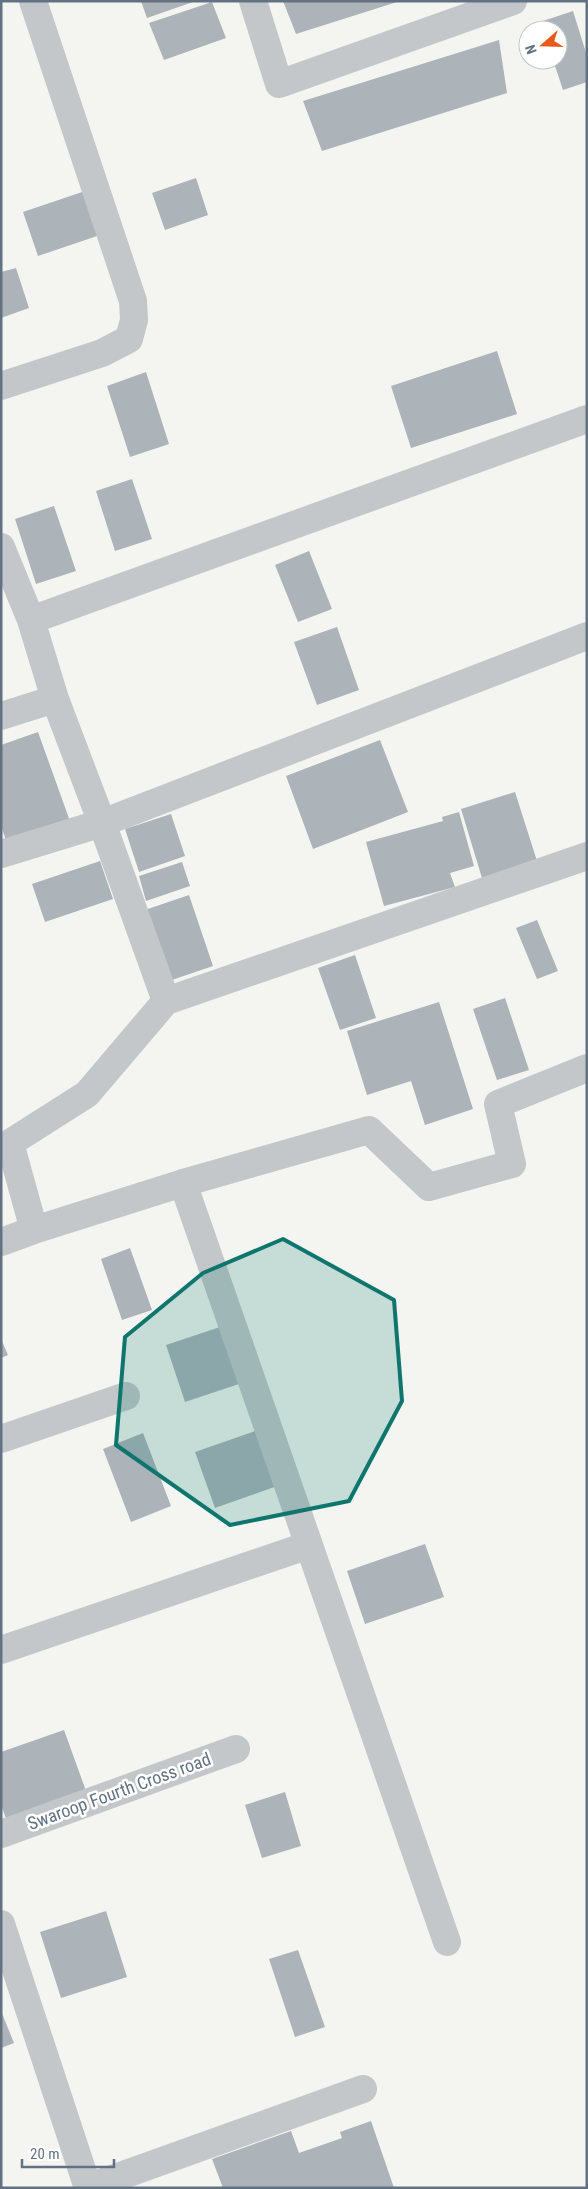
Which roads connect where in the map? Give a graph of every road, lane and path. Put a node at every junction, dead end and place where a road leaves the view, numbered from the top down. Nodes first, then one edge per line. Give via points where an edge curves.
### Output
1 (32, 1) edge
2 (253, 1) edge
3 (513, 1) edge
4 (1, 386) edge
5 (587, 419) edge
6 (1, 547) edge
7 (31, 620) junction
8 (587, 636) edge
9 (55, 699) junction
10 (1, 716) edge
11 (102, 823) junction
12 (1, 854) edge
13 (587, 856) edge
14 (166, 1000) junction
15 (587, 1068) edge
16 (183, 1183) junction
17 (34, 1230) junction
18 (1, 1242) edge
19 (126, 1396) dead end
20 (1, 1439) edge
21 (309, 1545) junction
22 (1, 1650) edge
23 (236, 1748) dead end
24 (1, 1834) edge
25 (1, 1924) edge
26 (447, 1942) dead end
27 (363, 2089) dead end
28 (88, 2188) edge

1 - 4 street via 133,300 134,320 129,339 102,353
2 - 3 street via 279,84
5 - 7 street
6 - 7 street
7 - 9 street
8 - 11 street
9 - 10 street
9 - 11 street
11 - 12 street
11 - 14 street
13 - 14 street
14 - 17 street via 87,1094 10,1143
15 - 16 street via 498,1104 512,1164 429,1187 370,1130
16 - 17 street
16 - 21 street
17 - 18 street
19 - 20 street
21 - 22 street
21 - 26 street
23 - 24 street, Swaroop Fourth Cross road
25 - 28 street
27 - 28 street

